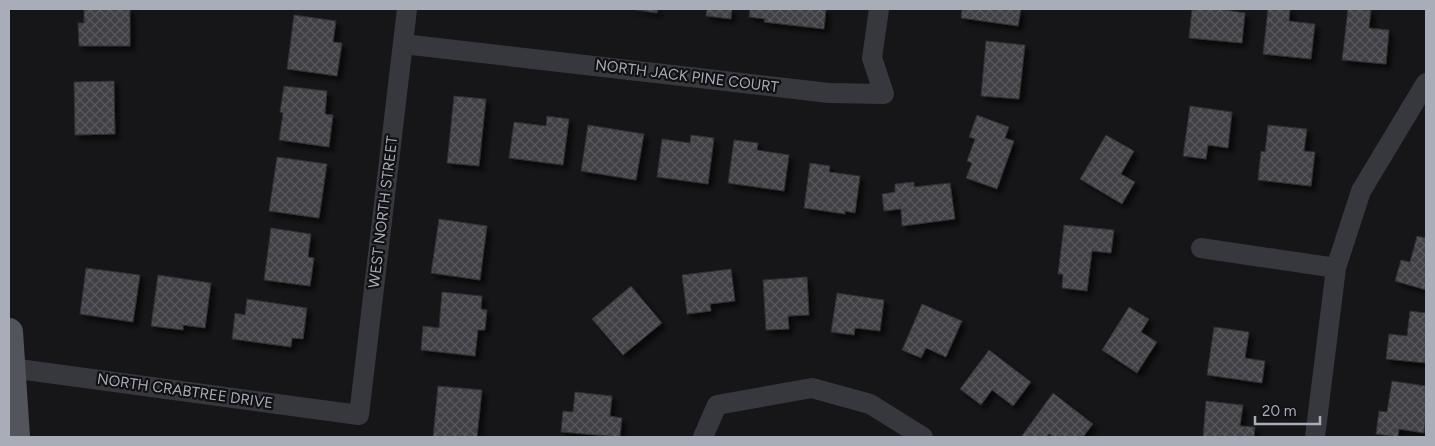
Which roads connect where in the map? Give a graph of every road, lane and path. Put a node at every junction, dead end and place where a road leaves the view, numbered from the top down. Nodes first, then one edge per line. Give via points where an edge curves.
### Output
1 (407, 9) edge
2 (879, 9) edge
3 (402, 44) junction
4 (1426, 82) edge
5 (1201, 248) dead end
6 (1336, 268) junction
7 (9, 332) edge
8 (11, 368) junction
9 (359, 415) joint
10 (16, 437) edge
11 (703, 437) edge
12 (924, 437) edge
13 (1314, 437) edge

1 - 3 street, WEST NORTH STREET
2 - 3 street, NORTH JACK PINE COURT via 872,58 884,94 829,92
3 - 9 street, WEST NORTH STREET
4 - 6 street via 1361,192
5 - 6 street
6 - 13 street
7 - 8 main road
8 - 9 street, NORTH CRABTREE DRIVE
8 - 10 main road
11 - 12 street via 717,405 812,388 870,404

